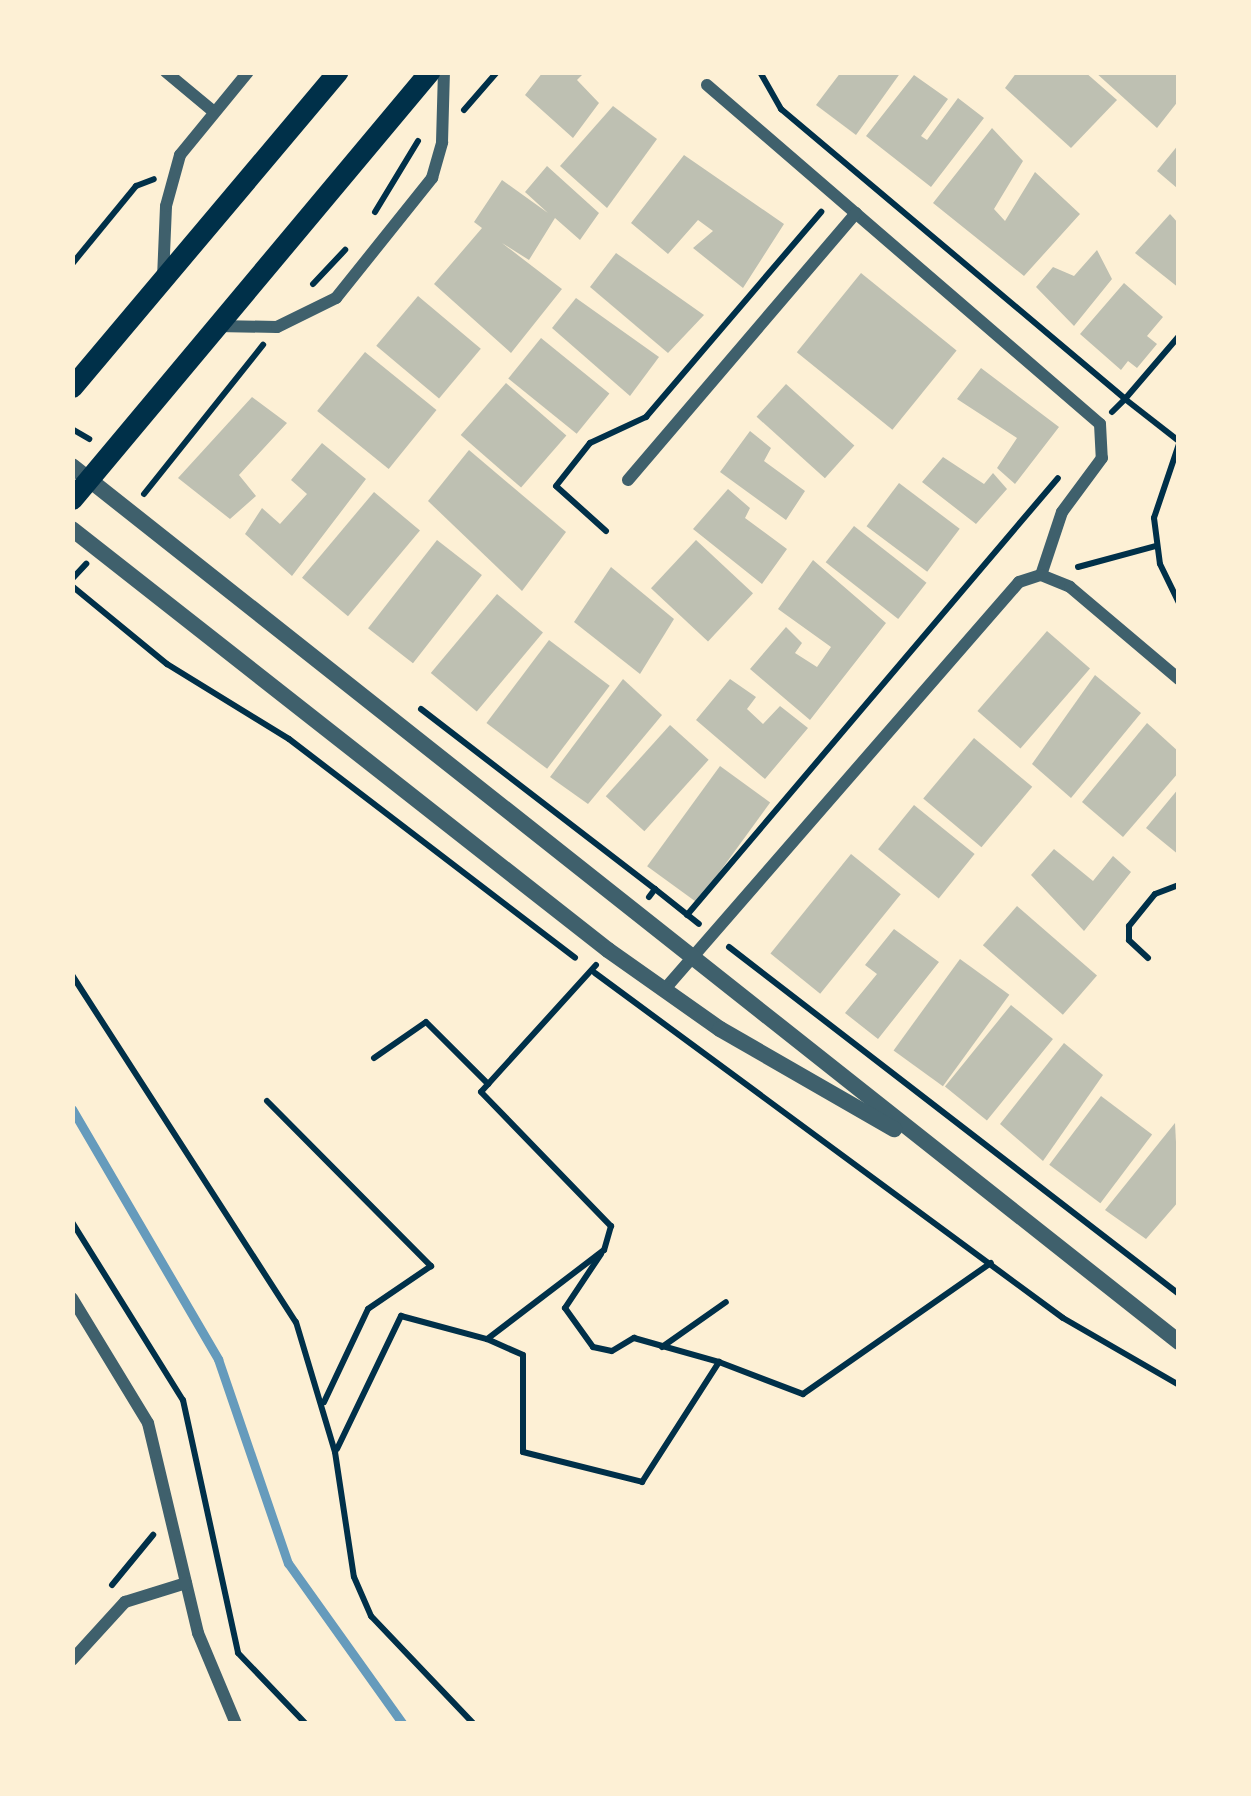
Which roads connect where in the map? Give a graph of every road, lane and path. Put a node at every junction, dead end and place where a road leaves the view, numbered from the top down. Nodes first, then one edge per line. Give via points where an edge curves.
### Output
1 (166, 72) edge
2 (248, 72) edge
3 (337, 72) edge
4 (429, 72) edge
5 (444, 72) edge
6 (497, 72) edge
7 (760, 72) edge
8 (707, 85) dead end
9 (214, 112) junction
10 (453, 118) dead end
11 (430, 133) dead end
12 (161, 177) dead end
13 (835, 195) junction
14 (856, 213) junction
15 (72, 265) edge
16 (163, 279) junction
17 (302, 297) dead end
18 (216, 326) junction
19 (1179, 336) edge
20 (253, 357) dead end
21 (74, 380) edge
22 (1125, 399) junction
23 (1100, 424) junction
24 (1179, 442) edge
25 (1073, 460) dead end
26 (80, 472) edge
27 (628, 480) dead end
28 (72, 499) edge
29 (129, 512) junction
30 (72, 530) edge
31 (606, 531) dead end
32 (1156, 546) junction
33 (98, 550) junction
34 (1041, 575) junction
35 (72, 579) edge
36 (1179, 603) edge
37 (1179, 679) edge
38 (1179, 885) edge
39 (655, 890) dead end
40 (687, 915) junction
41 (711, 933) junction
42 (690, 958) junction
43 (1148, 958) dead end
44 (592, 970) dead end
45 (72, 975) edge
46 (664, 990) junction
47 (374, 1058) dead end
48 (488, 1084) junction
49 (267, 1101) dead end
50 (923, 1146) junction
51 (72, 1222) edge
52 (604, 1250) junction
53 (991, 1263) dead end
54 (1179, 1294) edge
55 (726, 1302) dead end
56 (73, 1303) edge
57 (487, 1339) junction
58 (1179, 1342) edge
59 (662, 1346) junction
60 (719, 1362) junction
61 (322, 1406) junction
62 (335, 1452) junction
63 (153, 1517) dead end
64 (186, 1583) junction
65 (98, 1603) dead end
66 (72, 1660) edge
67 (236, 1724) edge
68 (307, 1724) edge
69 (474, 1724) edge

1 - 9 street
2 - 9 street
3 - 16 highway
4 - 18 highway
5 - 18 street via 432,178 336,298 278,327
6 - 10 path
7 - 22 path via 781,109
8 - 13 street
9 - 16 street via 173,174
11 - 17 path via 401,165 362,234
12 - 15 path via 136,186
13 - 14 street
13 - 31 path via 646,417 590,443 556,486
14 - 23 street
14 - 27 street
16 - 21 highway
18 - 26 highway
19 - 22 path
20 - 29 path
22 - 23 path
22 - 24 path
23 - 34 street via 1102,458 1062,512
24 - 32 path via 1158,490
25 - 40 path
26 - 28 highway
26 - 29 street
29 - 42 street
30 - 33 street
32 - 34 path
32 - 36 path
33 - 35 path
33 - 46 street
34 - 37 street via 1070,587
34 - 41 street via 1001,596
38 - 43 path via 1155,894 1129,926 1130,940
39 - 40 path
40 - 41 path
41 - 42 street
41 - 54 path
42 - 46 street
42 - 50 street
44 - 48 path
45 - 61 path via 290,1311
46 - 50 street
47 - 48 path via 427,1022
48 - 52 path via 481,1092 611,1226
49 - 61 path via 431,1266 368,1309
50 - 58 street
51 - 68 path via 183,1400 238,1653
52 - 57 path
52 - 59 path via 565,1317 601,1351 634,1338
53 - 60 path via 802,1394
55 - 59 path
56 - 64 street via 148,1424
57 - 60 path via 523,1355 523,1452 626,1483 651,1475
57 - 62 path via 400,1316
59 - 60 path
61 - 62 path
62 - 69 path via 354,1577 370,1616
63 - 65 path via 150,1539
64 - 66 street via 125,1602
64 - 67 street

